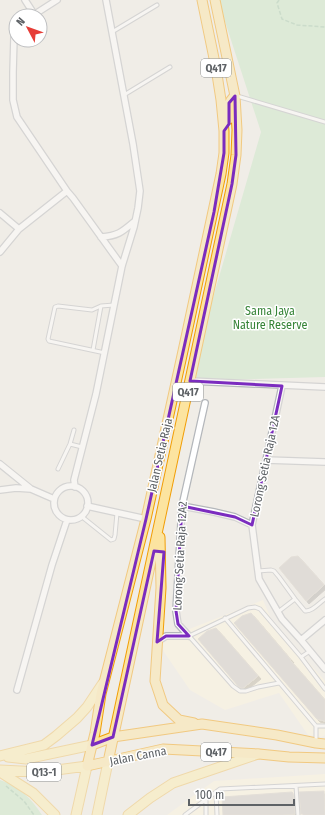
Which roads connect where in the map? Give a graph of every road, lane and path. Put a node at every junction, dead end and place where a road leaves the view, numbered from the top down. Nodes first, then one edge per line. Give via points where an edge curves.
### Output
1 (57, 0) edge
2 (106, 0) edge
3 (215, 0) edge
4 (279, 0) edge
5 (204, 2) edge
6 (157, 4) dead end
7 (44, 8) edge
8 (325, 27) edge
9 (112, 32) junction
10 (14, 48) edge
11 (170, 67) dead end
12 (124, 95) junction
13 (235, 96) junction
14 (325, 122) edge
15 (224, 131) junction
16 (66, 191) junction
17 (0, 213) edge
18 (135, 221) junction
19 (19, 229) junction
20 (101, 237) junction
21 (0, 252) edge
22 (122, 266) junction
23 (114, 305) junction
24 (101, 306) junction
25 (93, 350) junction
26 (104, 352) junction
27 (190, 382) junction
28 (282, 386) junction
29 (325, 387) edge
30 (205, 403) dead end
31 (74, 430) dead end
32 (70, 444) junction
33 (82, 447) junction
34 (266, 460) junction
35 (325, 462) edge
36 (0, 464) edge
37 (58, 469) dead end
38 (74, 486) junction
39 (31, 489) junction
40 (0, 490) edge
41 (54, 499) junction
42 (87, 506) junction
43 (182, 506) junction
44 (117, 513) junction
45 (81, 516) junction
46 (146, 519) junction
47 (67, 520) junction
48 (160, 521) junction
49 (252, 525) junction
50 (258, 571) junction
51 (295, 599) junction
52 (325, 599) edge
53 (278, 612) junction
54 (225, 618) junction
55 (325, 620) edge
56 (189, 636) junction
57 (301, 640) junction
58 (157, 642) junction
59 (310, 650) junction
60 (301, 657) junction
61 (325, 669) edge
62 (104, 682) junction
63 (279, 683) junction
64 (325, 689) edge
65 (17, 690) dead end
66 (202, 724) junction
67 (316, 726) junction
68 (325, 726) edge
69 (113, 737) junction
70 (320, 743) edge
71 (92, 745) junction
72 (259, 754) junction
73 (0, 756) edge
74 (325, 758) edge
75 (108, 762) junction
76 (87, 766) junction
77 (0, 771) edge
78 (2, 782) dead end
79 (325, 784) edge
80 (296, 786) junction
81 (216, 792) junction
82 (206, 800) junction
83 (34, 815) edge
84 (56, 815) edge
85 (76, 815) edge
86 (97, 815) edge
87 (128, 815) edge
88 (185, 815) edge
89 (206, 815) edge
90 (217, 815) edge
91 (298, 815) edge

1 - 7 street
2 - 9 street
3 - 13 highway, Jalan Setia Raja / Q417
4 - 8 path via 277,4 282,19 297,25
5 - 15 highway, Jalan Setia Raja / Q417
6 - 9 lane
9 - 12 street
10 - 16 street via 13,100 17,117
11 - 12 lane
12 - 18 street via 140,191
13 - 14 lane
13 - 15 highway via 229,103 229,124
13 - 27 highway, Jalan Setia Raja / Q417 via 237,130 232,184
15 - 46 highway, Jalan Setia Raja / Q417 via 224,153 214,212
16 - 19 street
16 - 20 street
17 - 19 street
18 - 20 street via 119,234
18 - 22 street
19 - 21 street
20 - 22 street
22 - 23 street
23 - 24 lane
23 - 26 street
24 - 25 lane
24 - 25 lane via 92,310 55,307 48,339
25 - 26 lane
26 - 33 street
27 - 28 street
27 - 48 highway, Jalan Setia Raja / Q417
28 - 29 street
28 - 34 street, Lorong Setia Raja 12A
30 - 43 street, Lorong Setia Raja 12A2
31 - 32 lane
32 - 33 lane
32 - 37 lane
33 - 38 street
34 - 35 street
34 - 49 street, Lorong Setia Raja 12A
36 - 39 street
38 - 41 street via 58,492
38 - 42 street via 82,490 87,498
39 - 40 street
39 - 41 street
41 - 47 street via 54,508 59,516
42 - 44 street
42 - 45 street
43 - 49 street via 235,517
43 - 56 street, Lorong Setia Raja 12A2 via 176,611 178,624
44 - 45 lane via 114,539 110,540
44 - 46 street
45 - 47 street
46 - 62 highway, Jalan Setia Raja / Q417
47 - 65 street
48 - 58 highway via 161,588
48 - 69 highway, Jalan Setia Raja / Q417
49 - 50 street, Lorong Setia Raja 12A
50 - 51 lane via 274,571
50 - 53 street, Lorong Setia Raja 12A via 259,579
51 - 52 lane via 307,611
51 - 53 lane
53 - 57 street, Lorong Setia Raja 12A
54 - 56 lane
54 - 60 lane via 248,608 260,609
54 - 63 lane
55 - 57 street
56 - 58 street via 166,636
56 - 63 lane via 240,692
57 - 59 street, Lorong Setia Raja 12A
58 - 66 highway via 155,681 163,705 179,720
59 - 60 lane
59 - 61 street, Lorong Setia Raja 12A
60 - 64 lane
62 - 71 highway, Jalan Setia Raja / Q417
62 - 73 main road via 77,718 44,745
63 - 67 lane
66 - 69 highway, Jalan Canna / Q417
66 - 70 highway, Jalan Canna / Q417
67 - 68 lane
67 - 70 lane
69 - 71 highway, Q417
69 - 75 highway, Q417
71 - 73 main road via 26,759
71 - 76 highway, Q417
72 - 74 highway, Jalan Canna / Q417
72 - 75 highway, Jalan Canna / Q417 via 163,749
72 - 87 main road via 174,783
75 - 76 highway, Jalan Canna / Q417
75 - 86 main road
76 - 77 main road, Jalan Canna / Q13-1 via 41,772
76 - 85 main road
77 - 84 main road via 33,793
78 - 83 path via 24,801
79 - 80 lane
80 - 81 lane
80 - 91 lane
81 - 82 lane
81 - 90 lane
82 - 88 lane
82 - 89 lane

